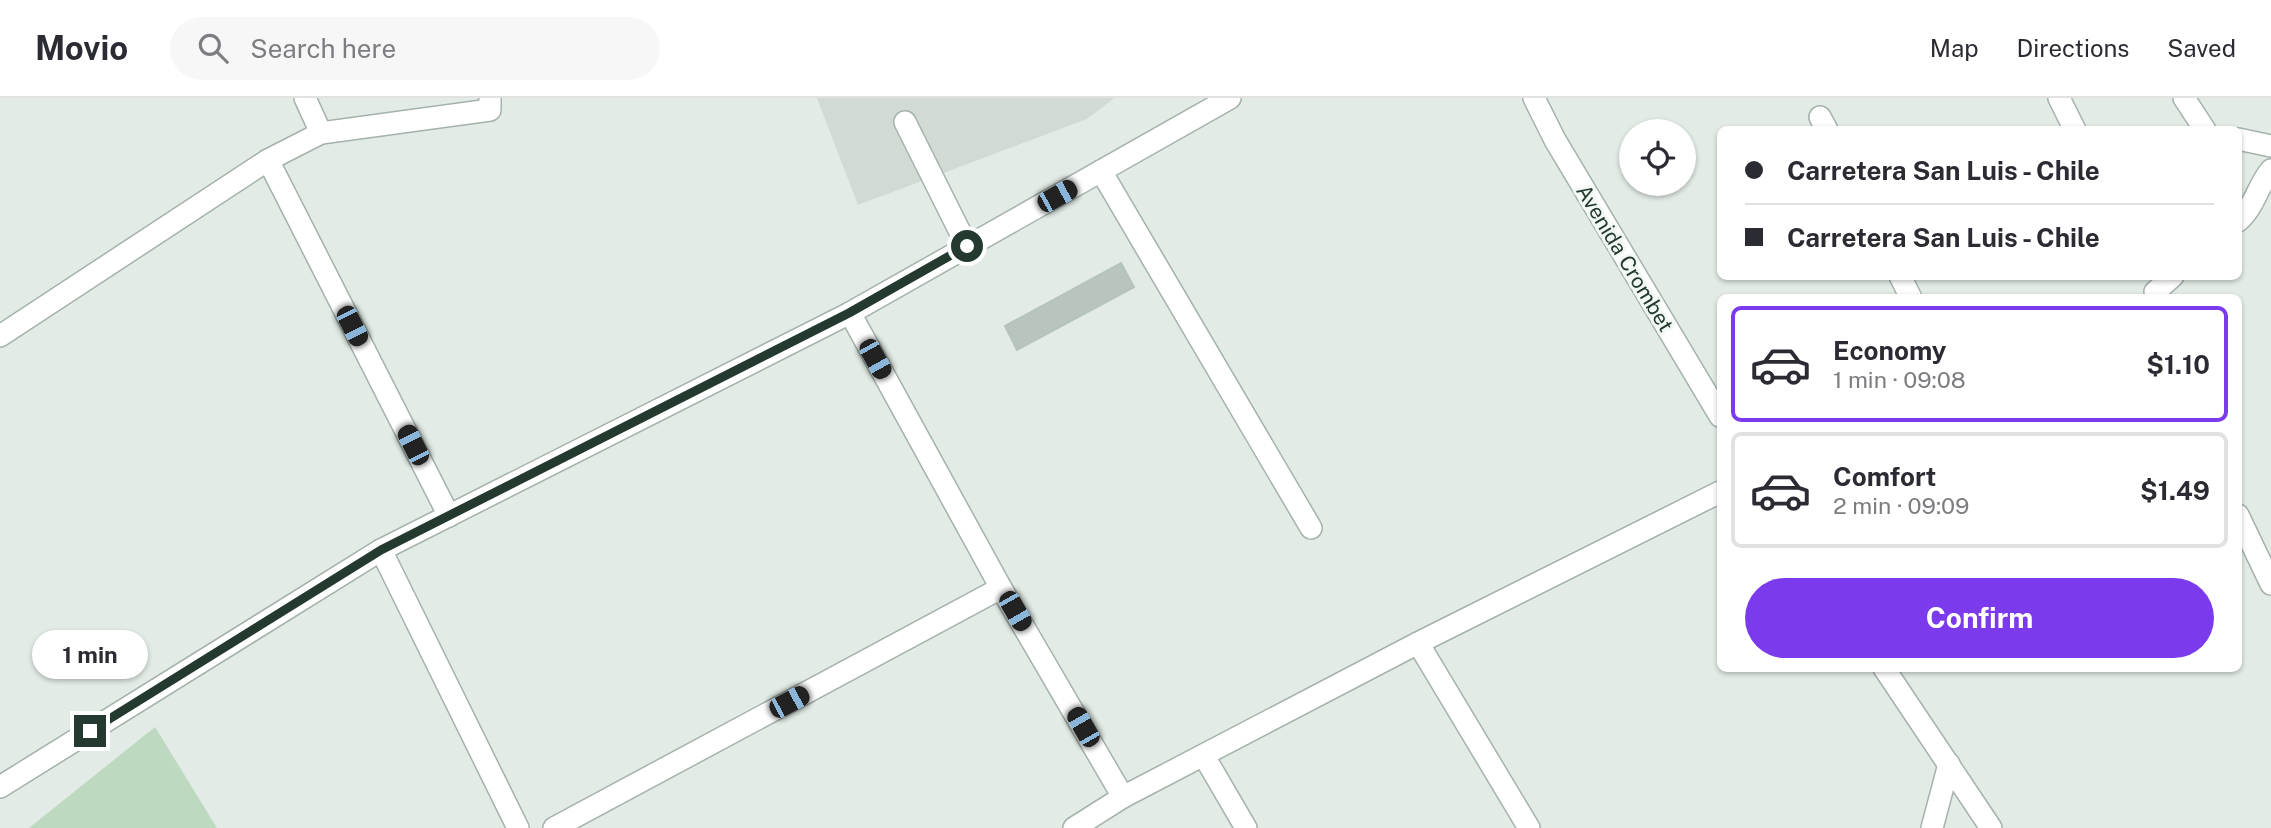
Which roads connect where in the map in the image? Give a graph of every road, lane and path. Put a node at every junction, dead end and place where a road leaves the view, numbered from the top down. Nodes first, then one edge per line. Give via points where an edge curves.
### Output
1 (305, 98) edge
2 (491, 98) edge
3 (1230, 98) edge
4 (1534, 98) edge
5 (2059, 98) edge
6 (2185, 98) edge
7 (905, 122) dead end
8 (2073, 126) edge
9 (2202, 126) edge
10 (321, 133) junction
11 (2242, 140) edge
12 (2271, 146) edge
13 (268, 160) junction
14 (2271, 170) edge
15 (1101, 171) junction
16 (2242, 218) edge
17 (967, 246) junction
18 (849, 313) junction
19 (0, 336) edge
20 (1717, 411) edge
21 (1717, 494) edge
22 (449, 516) junction
23 (2242, 523) edge
24 (1311, 527) dead end
25 (381, 550) junction
26 (2271, 584) edge
27 (1001, 588) junction
28 (1418, 643) junction
29 (1887, 672) edge
30 (1204, 756) junction
31 (1949, 764) junction
32 (0, 787) edge
33 (1124, 797) junction
34 (518, 828) edge
35 (554, 828) edge
36 (1074, 828) edge
37 (1246, 828) edge
38 (1530, 828) edge
39 (1932, 828) edge
40 (1991, 828) edge

1 - 10 street
2 - 10 street via 490,110
3 - 15 street
4 - 20 street, Avenida Crombet
5 - 8 street
6 - 9 street
7 - 17 street
10 - 13 street
11 - 12 street
13 - 19 street
13 - 22 street
14 - 16 street
15 - 17 street
15 - 24 street
17 - 18 street
18 - 22 street
18 - 27 street
21 - 28 street
22 - 25 street
23 - 26 street
25 - 32 street
25 - 34 street
27 - 33 street
27 - 35 street
28 - 30 street
28 - 38 street
29 - 31 street
30 - 33 street
30 - 37 street
31 - 39 street
31 - 40 street
33 - 36 street

